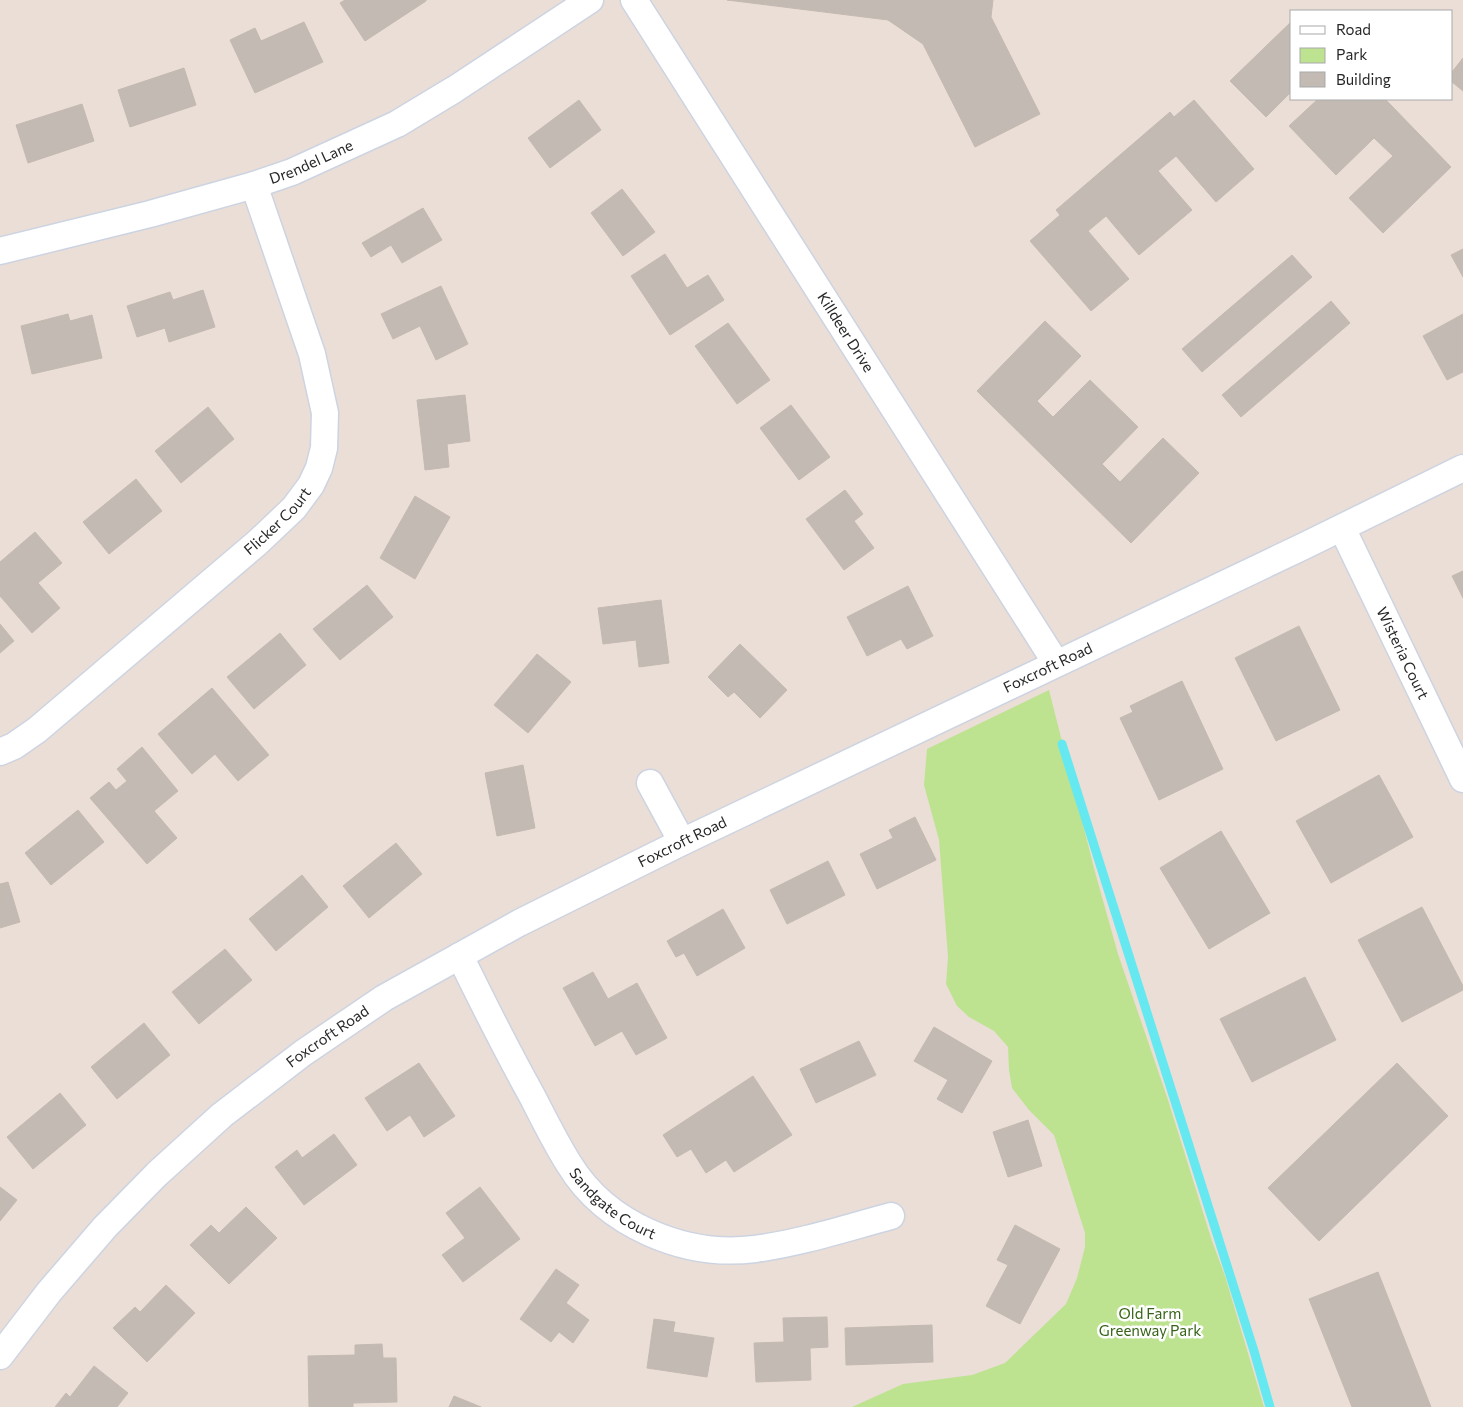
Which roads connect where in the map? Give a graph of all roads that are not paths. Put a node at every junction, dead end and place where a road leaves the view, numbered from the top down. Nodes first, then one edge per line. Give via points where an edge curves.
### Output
1 (590, 0) edge
2 (634, 0) edge
3 (254, 185) junction
4 (0, 251) edge
5 (1463, 468) edge
6 (1342, 528) junction
7 (1056, 663) junction
8 (0, 752) edge
9 (1463, 780) edge
10 (650, 783) dead end
11 (682, 842) junction
12 (460, 956) junction
13 (890, 1216) dead end
14 (0, 1356) edge

1 - 3 street, Drendel Lane via 397,124 292,172
2 - 7 street, Killdeer Drive
3 - 4 street, Drendel Lane
3 - 8 street, Flicker Court via 312,354 325,413 324,448 319,468 294,508 257,543 36,730
5 - 6 street, Foxcroft Road
6 - 7 street, Foxcroft Road
6 - 9 street, Wisteria Court
7 - 11 street, Foxcroft Road
10 - 11 street
11 - 12 street, Foxcroft Road
12 - 13 street, Sandgate Court via 569,1165 604,1205 627,1221 681,1245 710,1250 753,1250
12 - 14 street, Foxcroft Road via 384,998 303,1053 222,1115 105,1227

